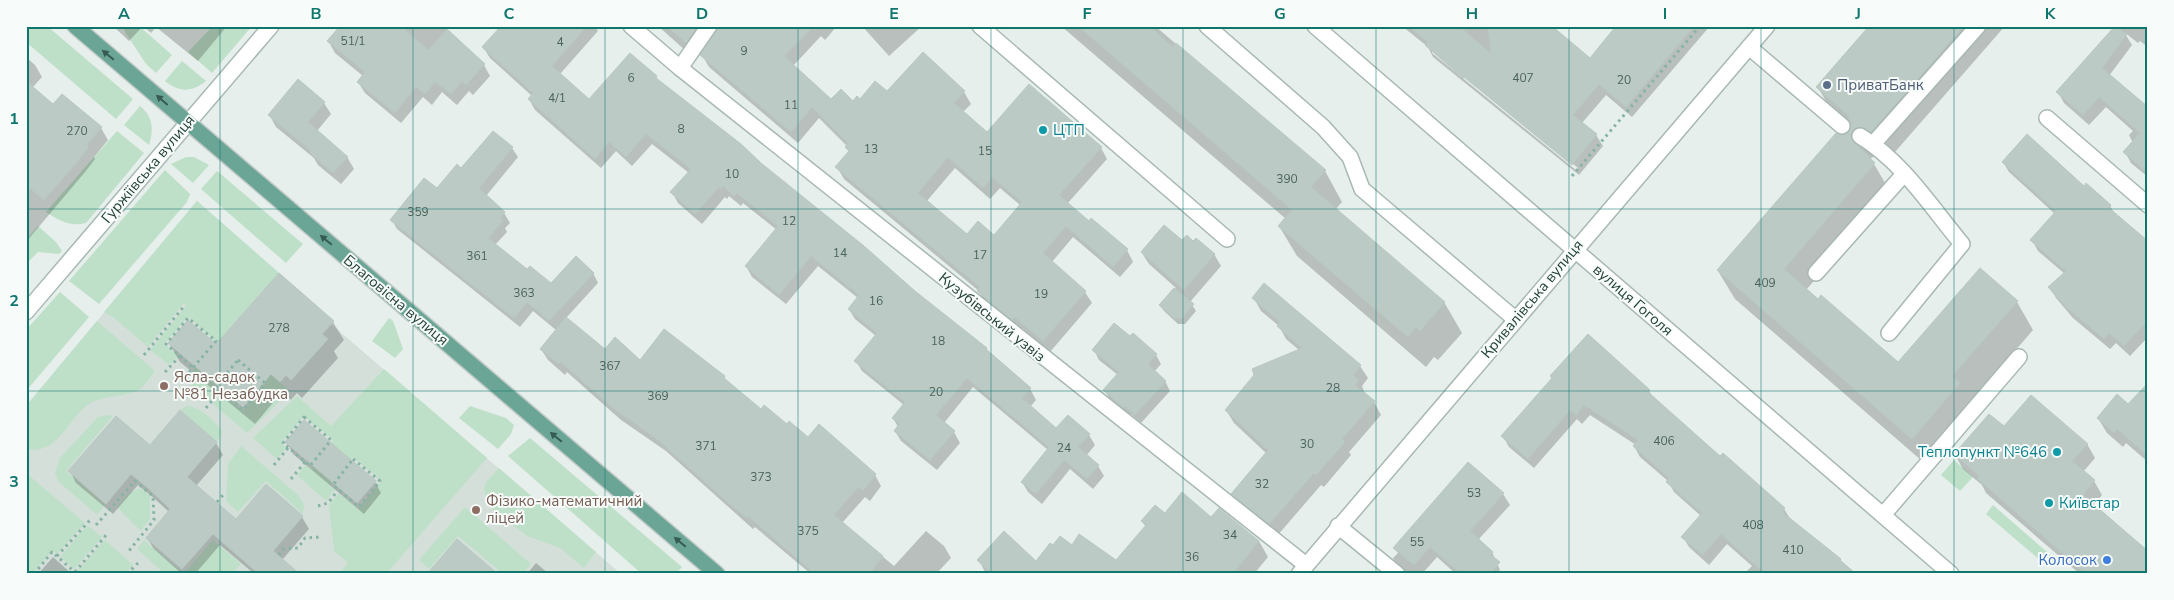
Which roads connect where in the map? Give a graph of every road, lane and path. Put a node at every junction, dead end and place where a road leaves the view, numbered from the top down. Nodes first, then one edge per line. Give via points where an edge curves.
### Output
1 (75, 26) edge
2 (271, 26) edge
3 (630, 26) edge
4 (709, 26) edge
5 (980, 26) edge
6 (1207, 26) edge
7 (1315, 26) edge
8 (1700, 26) edge
9 (1767, 26) edge
10 (1978, 26) edge
11 (1749, 47) junction
12 (680, 68) junction
13 (2047, 118) dead end
14 (187, 122) junction
15 (1842, 126) dead end
16 (1860, 136) dead end
17 (1873, 144) junction
18 (1904, 174) junction
19 (1572, 176) dead end
20 (2148, 205) edge
21 (1227, 238) dead end
22 (1575, 249) junction
23 (1816, 273) dead end
24 (184, 305) dead end
25 (26, 312) edge
26 (1515, 319) junction
27 (1889, 333) dead end
28 (144, 355) dead end
29 (180, 356) junction
30 (2019, 357) dead end
31 (193, 368) junction
32 (164, 372) dead end
33 (178, 384) dead end
34 (220, 391) junction
35 (206, 408) dead end
36 (288, 448) junction
37 (305, 462) junction
38 (274, 464) dead end
39 (291, 479) dead end
40 (338, 490) junction
41 (223, 495) dead end
42 (217, 502) dead end
43 (318, 506) dead end
44 (1883, 515) junction
45 (90, 520) dead end
46 (96, 525) dead end
47 (1338, 526) junction
48 (107, 534) dead end
49 (322, 537) dead end
50 (128, 552) dead end
51 (278, 555) dead end
52 (57, 556) junction
53 (139, 562) dead end
54 (1302, 570) edge
55 (76, 573) edge
56 (34, 574) edge
57 (128, 574) edge
58 (717, 574) edge
59 (1397, 574) edge
60 (1951, 574) edge

14 -> 1 main road, Благовісна вулиця
2 - 14 street, Гуржіївська вулиця
3 - 12 street, Кузубівський узвіз
4 - 12 street
5 - 21 street
6 - 26 street via 1323,127 1350,157 1362,188
7 - 22 street, вулиця Гоголя
8 - 19 path
9 - 11 street, Кривалівська вулиця
10 - 17 street
11 - 15 street
11 - 22 street, Кривалівська вулиця
12 - 54 street, Кузубівський узвіз
13 - 20 street
14 - 25 street, Гуржіївська вулиця
58 -> 14 main road, Благовісна вулиця
16 - 17 street
17 - 18 street
18 - 23 street
18 - 27 street via 1962,244
22 - 26 street, Кривалівська вулиця
22 - 44 street, вулиця Гоголя
24 - 28 path
26 - 47 street, Кривалівська вулиця
29 - 31 path
29 - 31 path via 166,344 188,318 216,342
29 - 32 path
30 - 44 street
31 - 33 path
34 - 34 path via 243,410 264,383 238,360 216,386
34 - 35 path
36 - 37 path
36 - 37 path via 283,443 304,417 331,440 310,466
36 - 38 path
37 - 39 path
40 - 40 path via 359,507 380,481 353,459 332,485
40 - 43 path via 328,503
41 - 42 path
44 - 60 street, вулиця Гоголя
45 - 52 path
46 - 50 path via 135,481 147,489 153,496 154,520
47 - 54 street, Кривалівська вулиця
47 - 59 street
48 - 55 path
49 - 51 path via 305,538 298,548 284,549
52 - 55 path
52 - 56 path via 52,552
53 - 57 path

